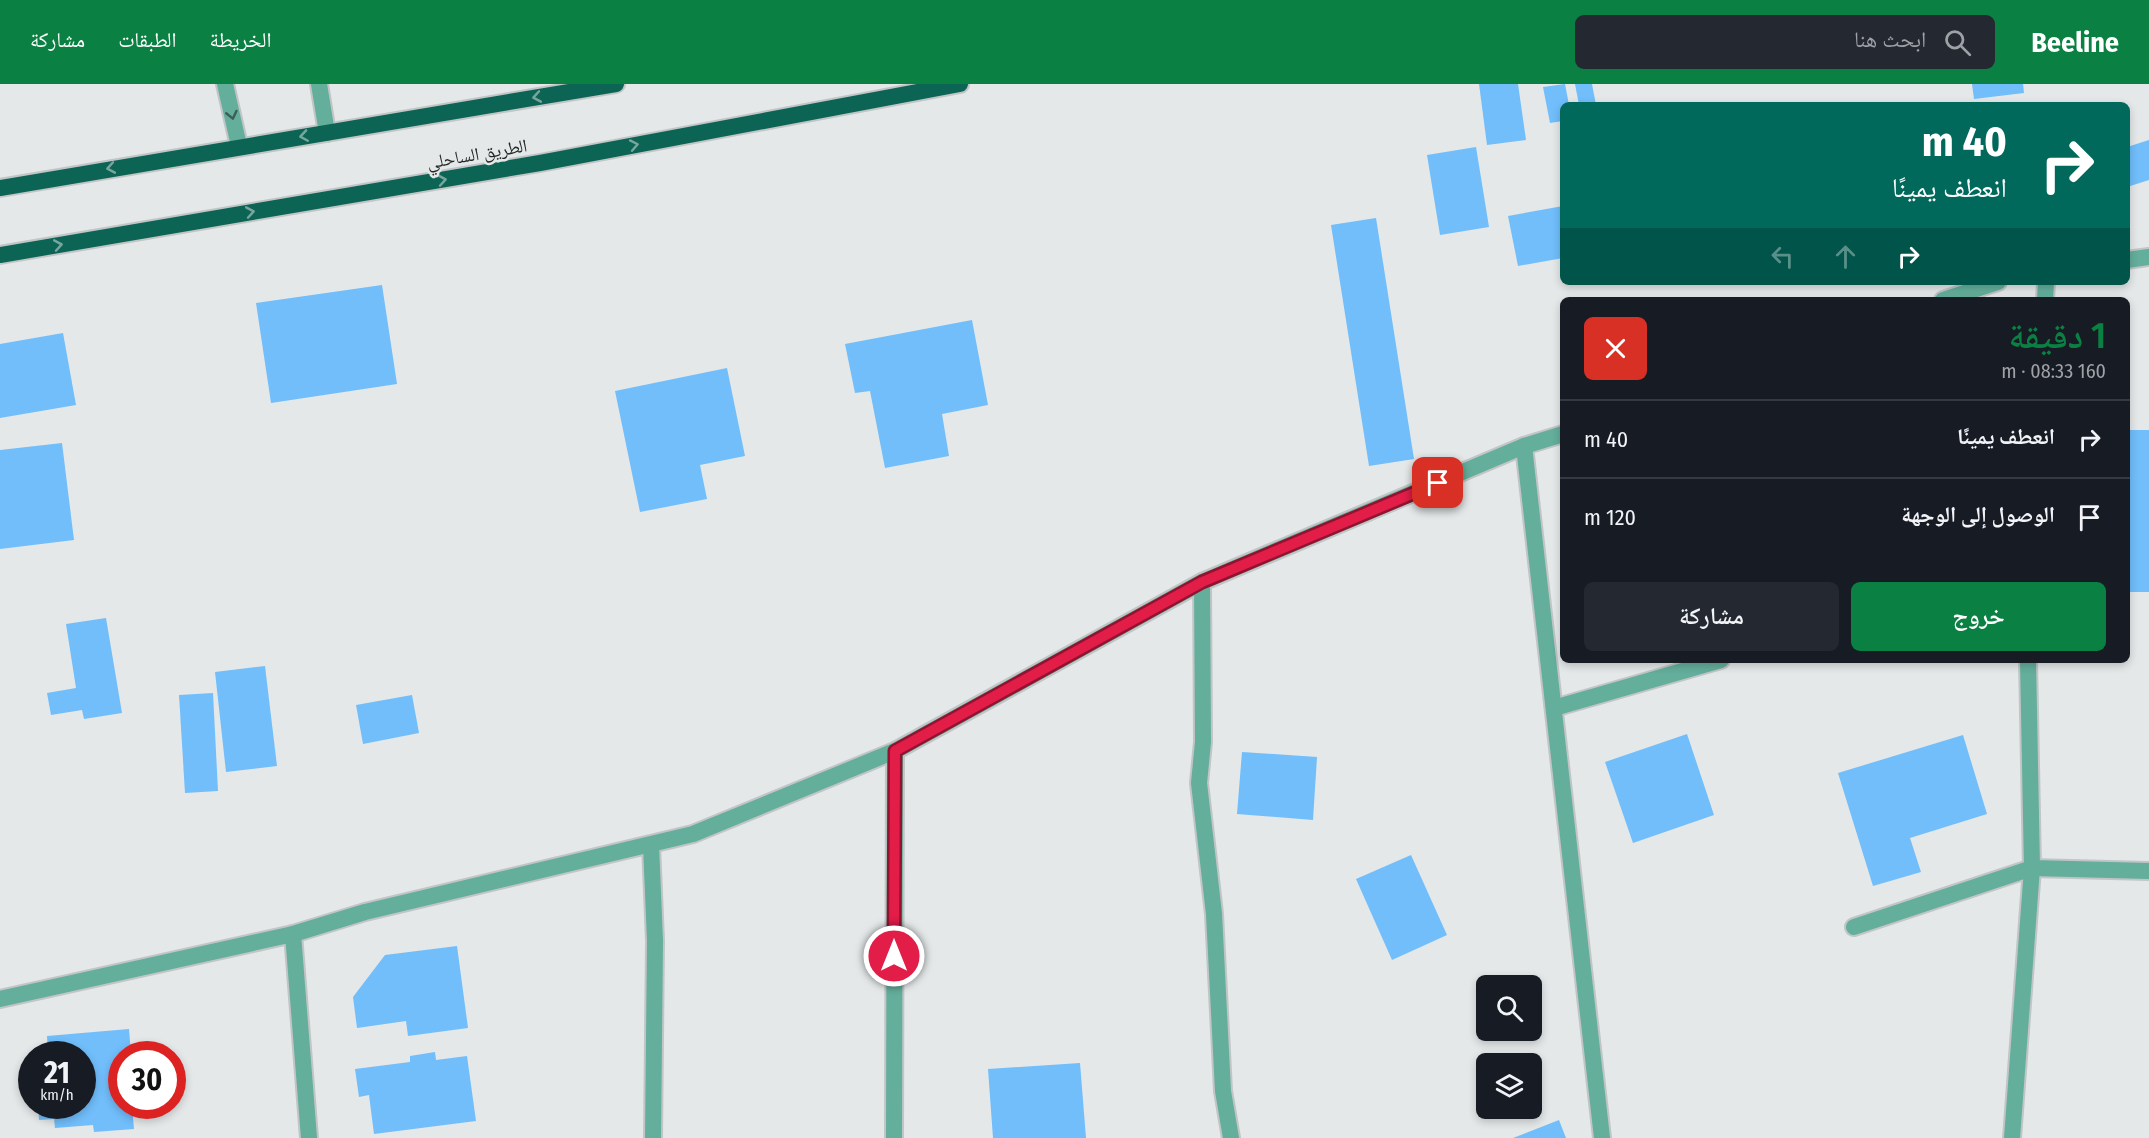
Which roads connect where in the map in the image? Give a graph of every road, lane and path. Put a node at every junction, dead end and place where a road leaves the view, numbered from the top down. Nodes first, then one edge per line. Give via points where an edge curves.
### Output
1 (225, 84) edge
2 (319, 84) edge
3 (616, 84) edge
4 (960, 84) edge
5 (327, 133) junction
6 (239, 146) junction
7 (0, 188) edge
8 (0, 255) edge
9 (2149, 257) edge
10 (2130, 260) edge
11 (1989, 285) edge
12 (1952, 297) edge
13 (1560, 435) edge
14 (1524, 446) junction
15 (1202, 582) junction
16 (1711, 663) edge
17 (2028, 663) edge
18 (1554, 708) junction
19 (895, 751) junction
20 (651, 845) junction
21 (2032, 868) junction
22 (2149, 871) edge
23 (1854, 927) dead end
24 (293, 934) junction
25 (0, 999) edge
26 (309, 1138) edge
27 (653, 1138) edge
28 (894, 1138) edge
29 (1231, 1138) edge
30 (1602, 1138) edge
31 (2012, 1138) edge

1 -> 6 street
2 - 5 street
3 -> 5 highway
8 -> 4 highway, الطريق الساحلي via 540,163
5 -> 6 highway
6 -> 7 highway
9 - 10 street
11 - 12 street
13 - 14 street
14 - 15 street
14 - 18 street
15 - 19 street
15 - 29 street via 1203,742 1199,783 1214,914 1223,1091
16 - 18 street
17 - 21 street
18 - 30 street
19 - 20 street via 693,834
19 - 28 street
20 - 24 street via 365,912
20 - 27 street via 655,941
21 - 22 street
21 - 23 street
21 - 31 street
24 - 25 street
24 - 26 street

